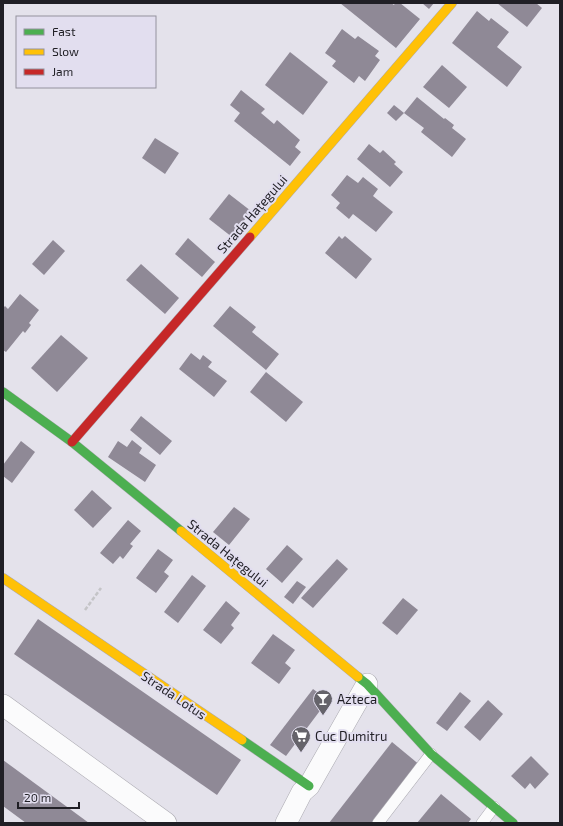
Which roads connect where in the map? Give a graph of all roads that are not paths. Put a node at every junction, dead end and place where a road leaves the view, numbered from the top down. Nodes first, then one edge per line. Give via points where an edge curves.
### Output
1 (452, 3) edge
2 (5, 398) edge
3 (72, 442) junction
4 (5, 585) edge
5 (367, 684) junction
6 (3, 704) edge
7 (431, 754) junction
8 (309, 786) junction
9 (494, 807) junction
10 (166, 823) edge
11 (287, 823) edge
12 (378, 823) edge
13 (482, 823) edge
14 (513, 823) edge

1 - 3 street, Strada Hațegului
2 - 3 street, Strada Hațegului
3 - 5 street, Strada Hațegului
4 - 8 street, Strada Lotus
5 - 7 street, Strada Hațegului
5 - 8 street
6 - 10 street
7 - 9 street, Strada Hațegului
7 - 12 lane
8 - 11 street via 302,792
9 - 13 lane
9 - 14 street, Strada Hațegului

